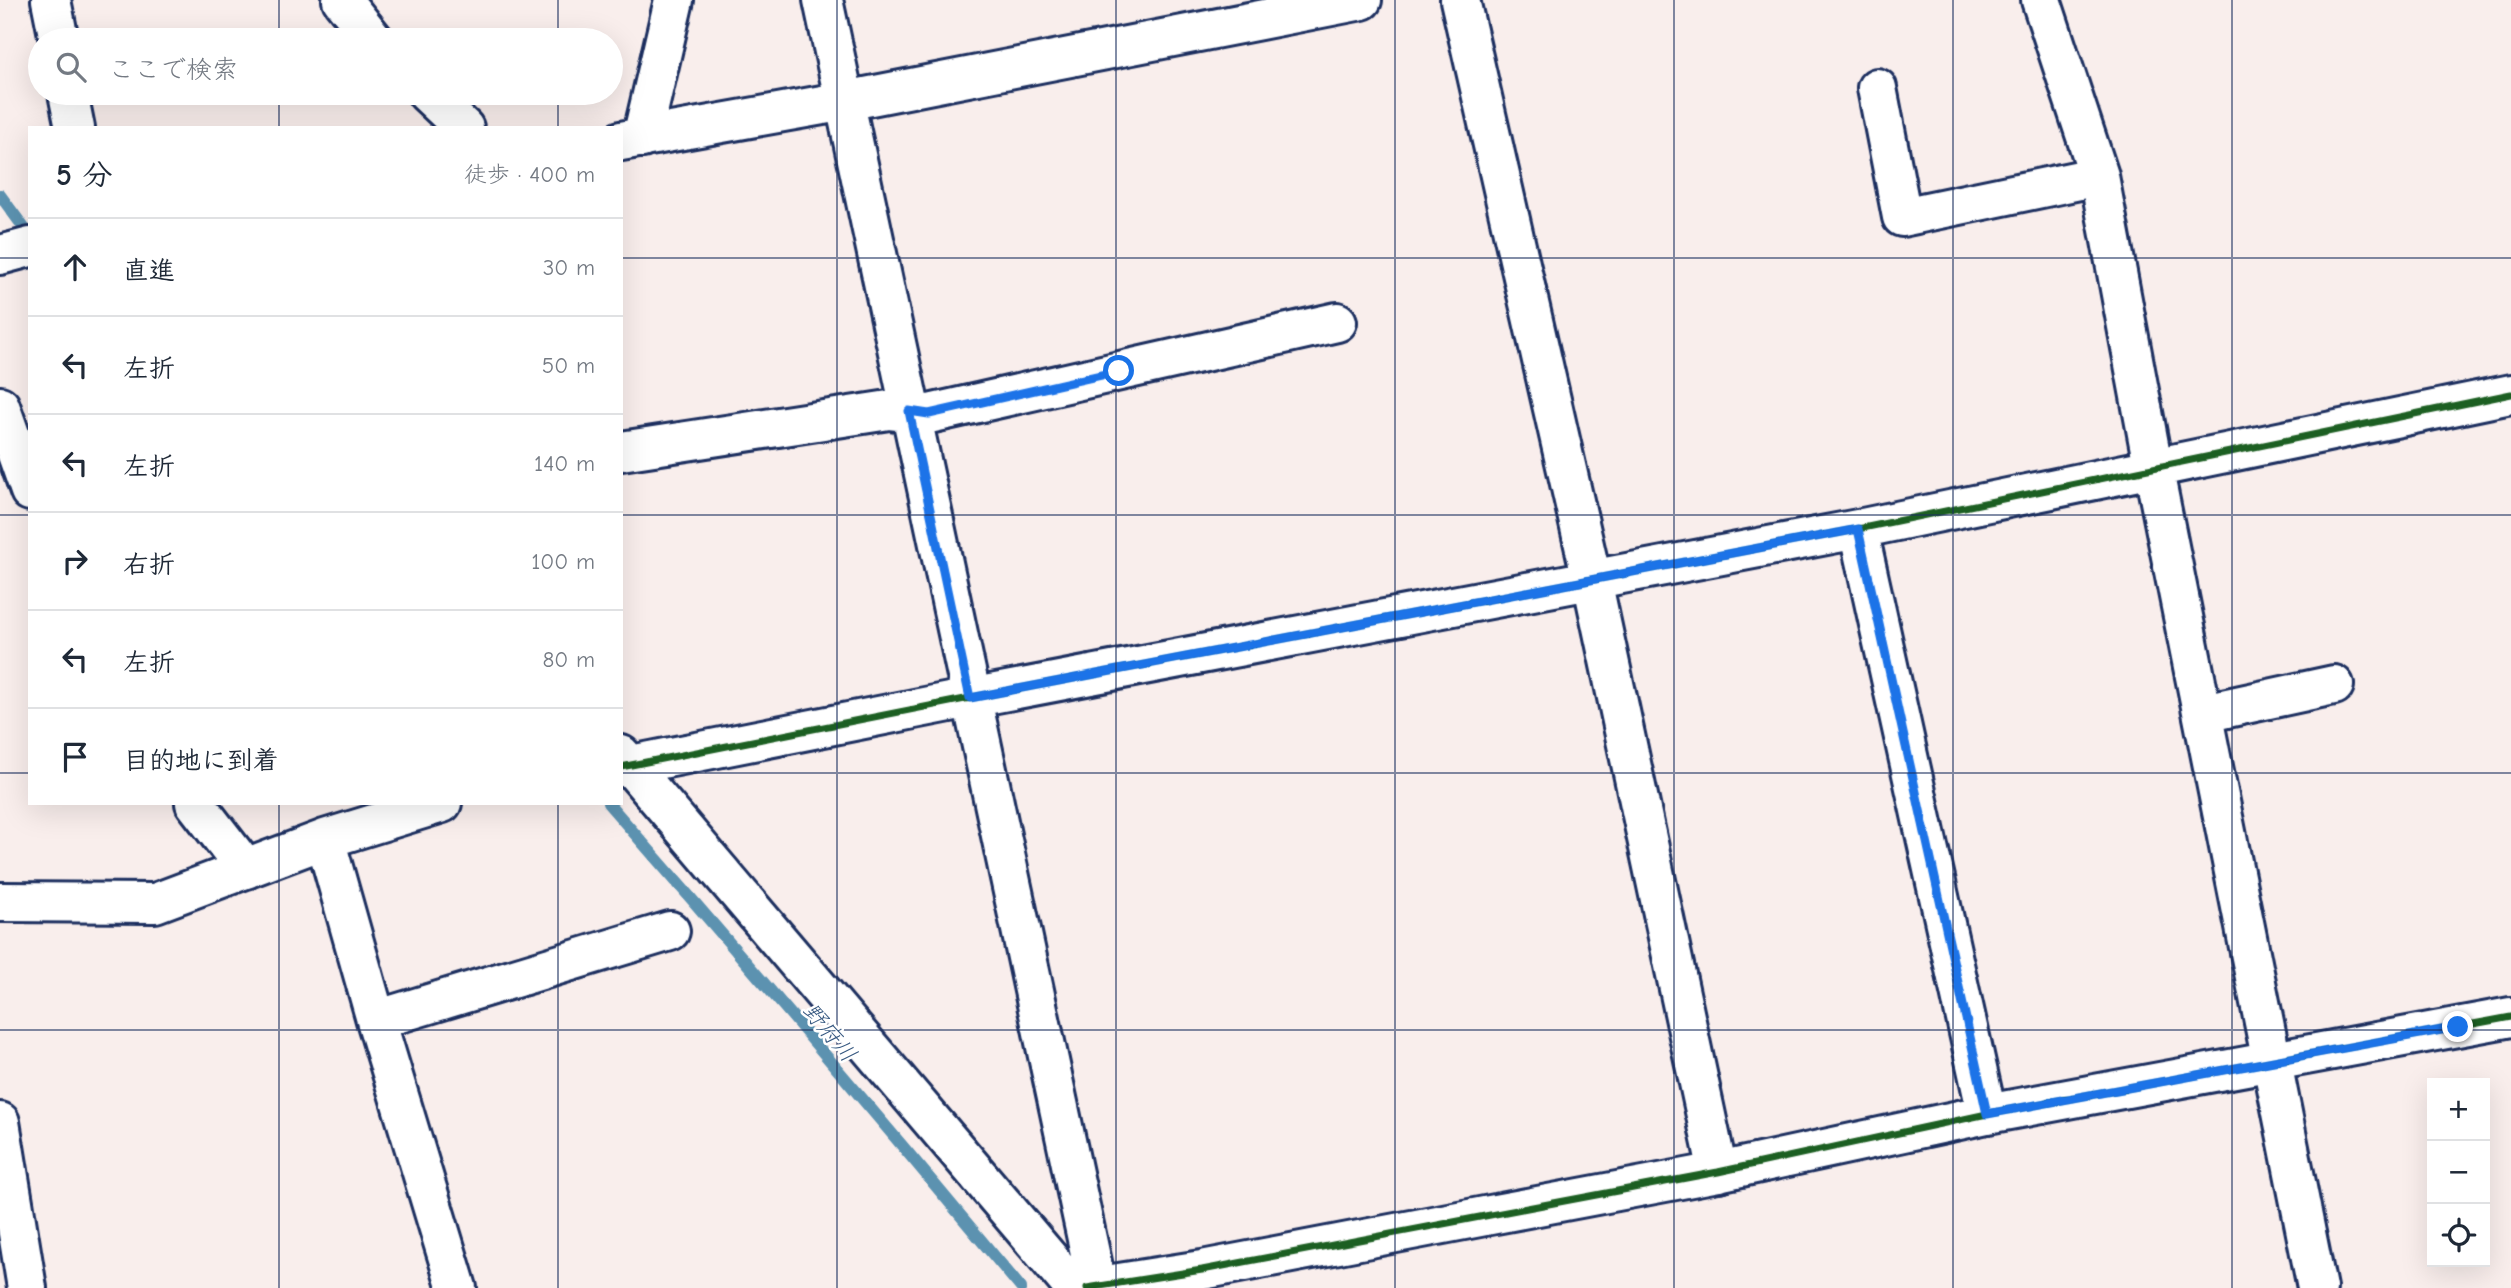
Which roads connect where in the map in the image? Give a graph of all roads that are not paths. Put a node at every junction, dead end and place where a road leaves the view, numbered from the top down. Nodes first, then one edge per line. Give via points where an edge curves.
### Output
1 (51, 0) edge
2 (342, 0) edge
3 (674, 0) edge
4 (823, 0) edge
5 (1362, 0) edge
6 (1460, 0) edge
7 (2041, 0) edge
8 (57, 28) edge
9 (364, 28) edge
10 (1877, 88) dead end
11 (845, 101) junction
12 (70, 105) edge
13 (440, 105) edge
14 (75, 126) edge
15 (462, 126) edge
16 (632, 140) edge
17 (2099, 176) junction
18 (1338, 322) dead end
19 (2511, 394) edge
20 (0, 406) edge
21 (909, 411) junction
22 (623, 451) edge
23 (2154, 466) junction
24 (28, 485) edge
25 (1858, 529) junction
26 (1592, 580) junction
27 (2334, 685) dead end
28 (970, 698) junction
29 (2204, 713) junction
30 (625, 762) edge
31 (197, 805) edge
32 (436, 805) edge
33 (325, 839) junction
34 (246, 869) junction
35 (0, 902) edge
36 (670, 931) dead end
37 (2511, 1017) edge
38 (376, 1020) junction
39 (2273, 1063) junction
40 (1987, 1114) junction
41 (0, 1122) edge
42 (1718, 1171) junction
43 (1086, 1287) edge
44 (27, 1288) edge
45 (457, 1288) edge
46 (2317, 1288) edge

1 - 8 street
2 - 9 street
3 - 16 street
4 - 11 street
5 - 11 street
6 - 26 street
7 - 17 street
10 - 17 street via 1902,217
11 - 16 street
11 - 21 street
12 - 14 street
13 - 15 street
17 - 23 street
18 - 21 street via 929,414
19 - 23 street
20 - 24 street
21 - 22 street via 889,410
21 - 28 street
23 - 25 street
23 - 29 street
25 - 26 street
25 - 40 street
26 - 28 street
26 - 42 street
27 - 29 street
28 - 30 street
28 - 43 street
29 - 39 street
30 - 43 street
31 - 34 street
32 - 33 street
33 - 34 street
33 - 38 street
34 - 35 street via 155,903
36 - 38 street
37 - 39 street
38 - 45 street
39 - 40 street
39 - 46 street
40 - 42 street
41 - 44 street
42 - 43 street via 1215,1267

